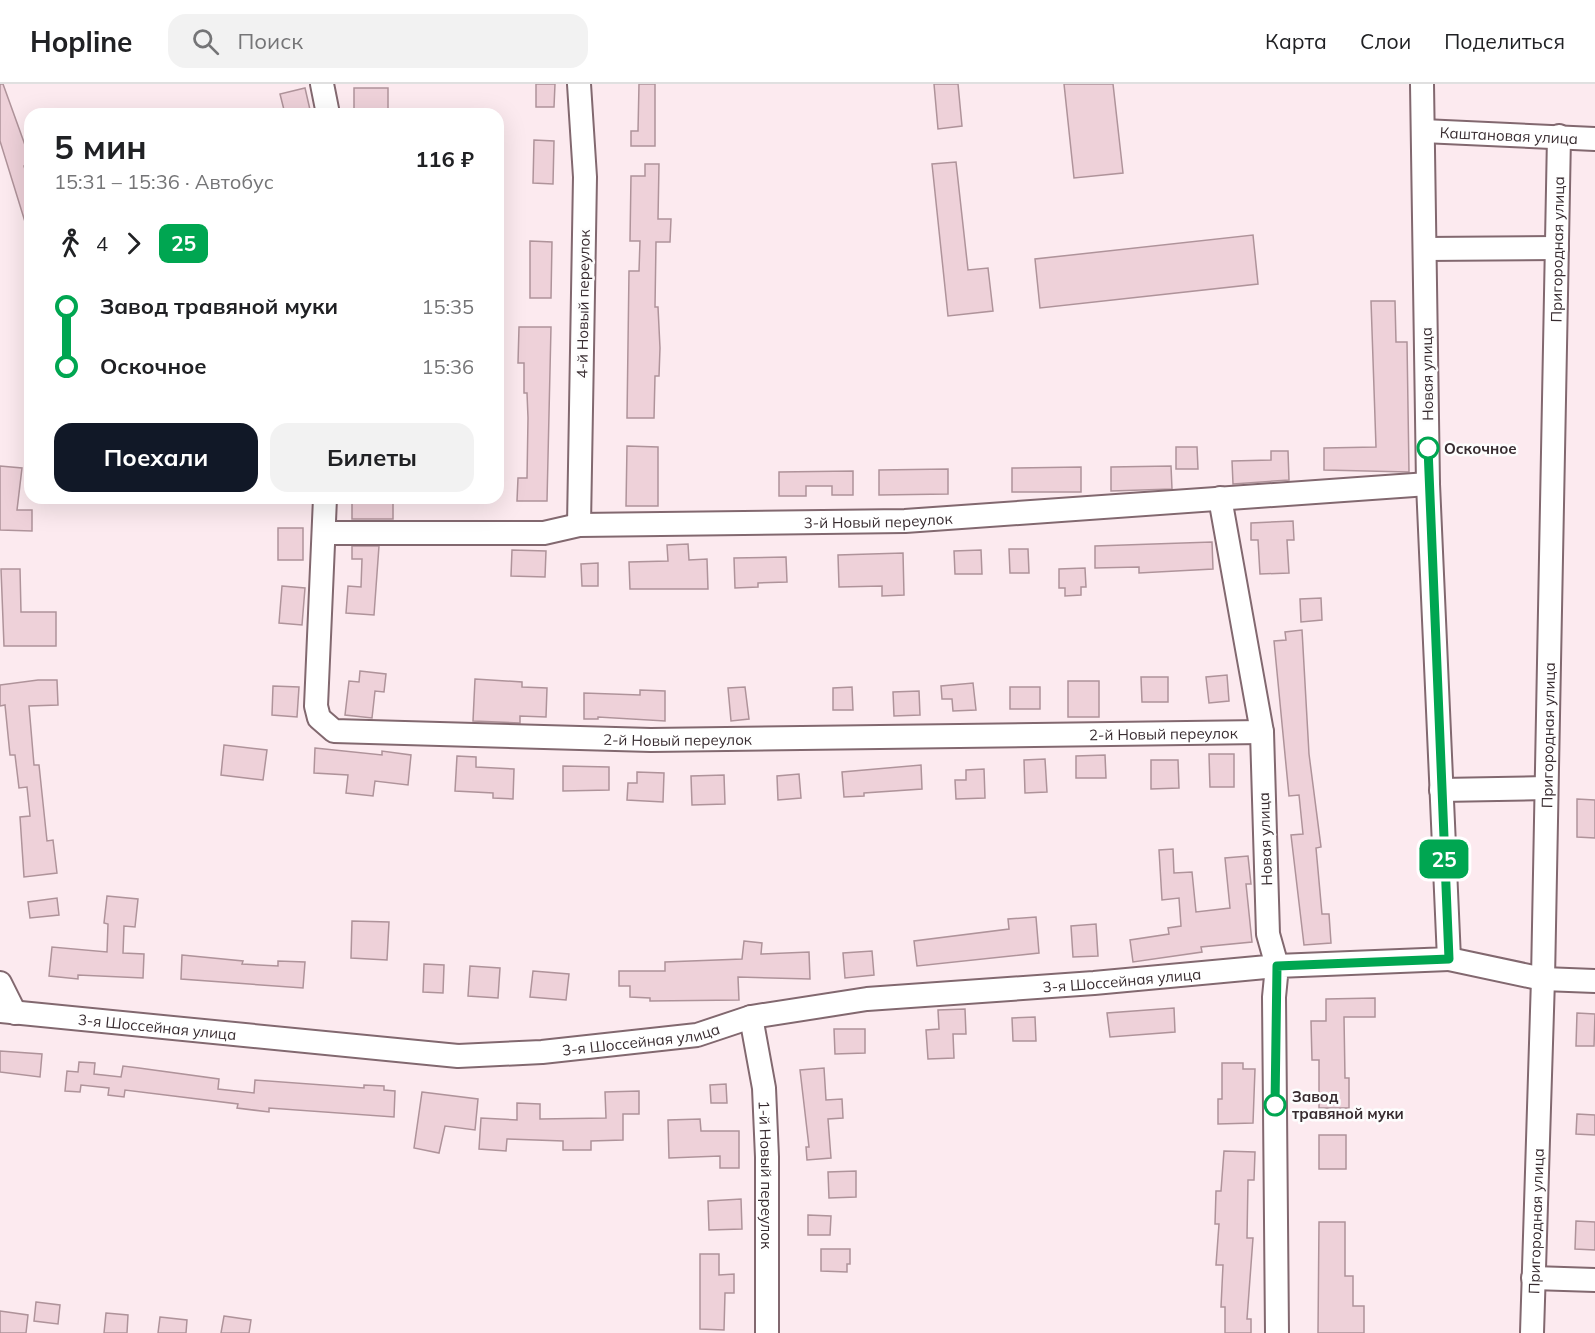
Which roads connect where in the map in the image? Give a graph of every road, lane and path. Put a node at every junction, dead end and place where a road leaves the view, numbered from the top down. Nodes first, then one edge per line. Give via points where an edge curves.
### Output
1 (322, 84) edge
2 (579, 84) edge
3 (1422, 84) edge
4 (327, 108) edge
5 (1423, 131) junction
6 (1559, 136) junction
7 (1595, 139) edge
8 (1557, 248) junction
9 (1425, 249) junction
10 (1428, 484) junction
11 (1220, 498) junction
12 (326, 504) edge
13 (579, 525) junction
14 (325, 533) junction
15 (1262, 732) junction
16 (1546, 788) junction
17 (1441, 790) junction
18 (1449, 959) junction
19 (1277, 966) junction
20 (1542, 979) junction
21 (1595, 981) edge
22 (0, 983) edge
23 (7, 1012) edge
24 (751, 1017) junction
25 (1533, 1278) junction
26 (1595, 1280) edge
27 (767, 1333) edge
28 (1277, 1333) edge
29 (1532, 1333) edge

1 - 4 street
2 - 13 street, 4-й Новый переулок via 585,177
3 - 5 street, Новая улица
5 - 6 street, Каштановая улица
5 - 9 street, Новая улица
6 - 7 street, Каштановая улица
6 - 8 street, Пригородная улица
8 - 9 street
8 - 16 street, Пригородная улица
9 - 10 street, Новая улица
10 - 11 street, 3-й Новый переулок
10 - 17 street, Новая улица
11 - 13 street, 3-й Новый переулок via 905,521
11 - 15 street, Новая улица
12 - 14 street, 2-й Новый переулок
13 - 14 street, 3-й Новый переулок via 544,532
14 - 15 street, 2-й Новый переулок via 316,706 319,718 334,731 651,740
15 - 19 street, Новая улица via 1268,934
16 - 17 street
16 - 20 street, Пригородная улица
17 - 18 street, Новая улица
18 - 19 street
18 - 20 street
19 - 24 street, 3-я Шоссейная улица via 867,999
19 - 28 street, Новая улица
20 - 21 street
20 - 25 street, Пригородная улица
22 - 23 street
23 - 24 street, 3-я Шоссейная улица via 458,1056 542,1052 697,1035
24 - 27 street, 1-й Новый переулок via 764,1088
25 - 26 street
25 - 29 street, Пригородная улица

